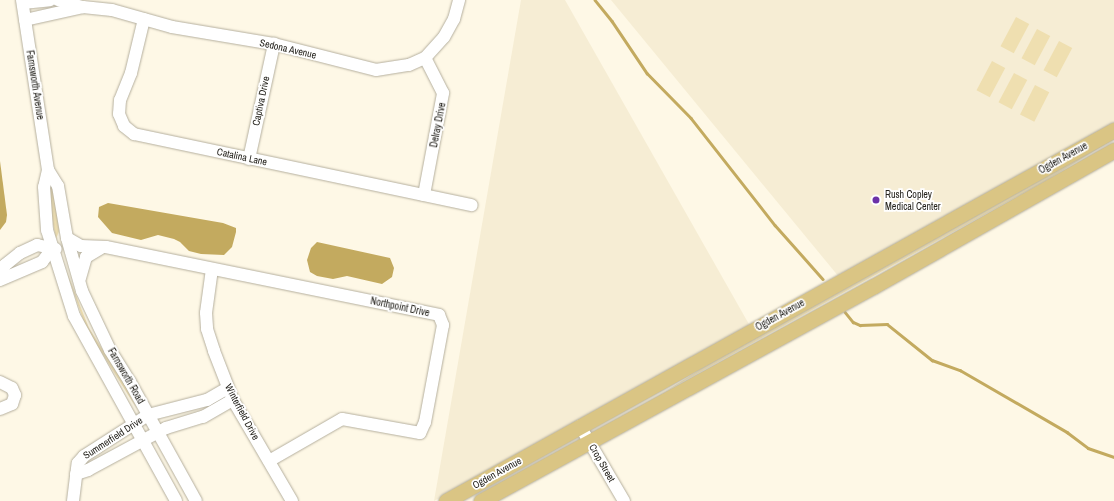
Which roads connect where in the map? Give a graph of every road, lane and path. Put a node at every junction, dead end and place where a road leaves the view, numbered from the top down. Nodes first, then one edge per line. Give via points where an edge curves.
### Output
1 (50, 0) edge
2 (58, 0) edge
3 (459, 0) edge
4 (22, 2) edge
5 (83, 7) junction
6 (144, 19) junction
7 (25, 20) junction
8 (274, 44) junction
9 (425, 58) junction
10 (1114, 130) edge
11 (1114, 150) edge
12 (249, 158) junction
13 (48, 170) junction
14 (424, 195) junction
15 (472, 205) dead end
16 (68, 242) junction
17 (106, 247) junction
18 (51, 250) junction
19 (212, 269) junction
20 (0, 276) edge
21 (0, 280) edge
22 (79, 282) junction
23 (0, 382) edge
24 (228, 388) junction
25 (233, 400) junction
26 (0, 409) edge
27 (148, 415) junction
28 (134, 424) junction
29 (580, 426) junction
30 (157, 433) junction
31 (142, 440) junction
32 (590, 441) junction
33 (269, 461) junction
34 (76, 474) junction
35 (73, 501) edge
36 (176, 501) edge
37 (196, 501) edge
38 (292, 501) edge
39 (446, 501) edge
40 (481, 501) edge
41 (624, 501) edge

1 - 4 street
2 - 5 street, Sedona Avenue
3 - 9 street, Sedona Avenue via 454,19 444,37
4 - 7 street, Farnsworth Avenue
5 - 6 street, Sedona Avenue via 112,10
5 - 7 street, Sedona Avenue
6 - 8 street, Sedona Avenue via 172,27
6 - 12 street, Catalina Lane via 131,73 120,100 119,114 124,126 134,134
7 - 13 street, Farnsworth Avenue
8 - 9 street, Sedona Avenue via 376,70 409,65
8 - 12 street, Captiva Drive
9 - 14 street, Delray Drive via 443,93
10 - 29 main road, Ogden Avenue
11 - 32 main road, Ogden Avenue via 874,286
12 - 14 street, Catalina Lane
13 - 16 street, Farnsworth Avenue via 58,186
13 - 18 street, Farnsworth Avenue via 44,187
14 - 15 street, Catalina Lane
16 - 17 street, Northpoint Drive via 81,246
16 - 18 street
16 - 22 street, Farnsworth Road
17 - 19 street, Northpoint Drive
17 - 22 street via 86,257
18 - 20 street via 37,245 20,253 5,265
18 - 21 street via 42,262
18 - 28 street, Farnsworth Road via 74,316
19 - 24 street, Winterfield Drive via 207,298 207,329
19 - 33 street, Northpoint Drive via 439,315 443,326 425,422 420,433 342,419
22 - 27 street, Farnsworth Road via 110,350
23 - 26 street via 12,388 15,395 12,404
24 - 25 street, Winterfield Drive
24 - 27 street, Summerfield Drive via 207,400
25 - 30 street, Summerfield Drive via 203,417
25 - 33 street, Winterfield Drive
27 - 28 street, Summerfield Drive
27 - 30 street, Farnsworth Road
28 - 31 street, Farnsworth Road
28 - 34 street, Summerfield Drive via 84,456 78,462
29 - 32 street, Crop Street
29 - 39 main road, Ogden Avenue
30 - 31 street, Summerfield Drive
30 - 37 street, Farnsworth Road
31 - 34 street, Summerfield Drive
31 - 36 street, Farnsworth Road
32 - 40 main road, Ogden Avenue
32 - 41 street, Crop Street
33 - 38 street, Winterfield Drive
34 - 35 street, Summerfield Drive

